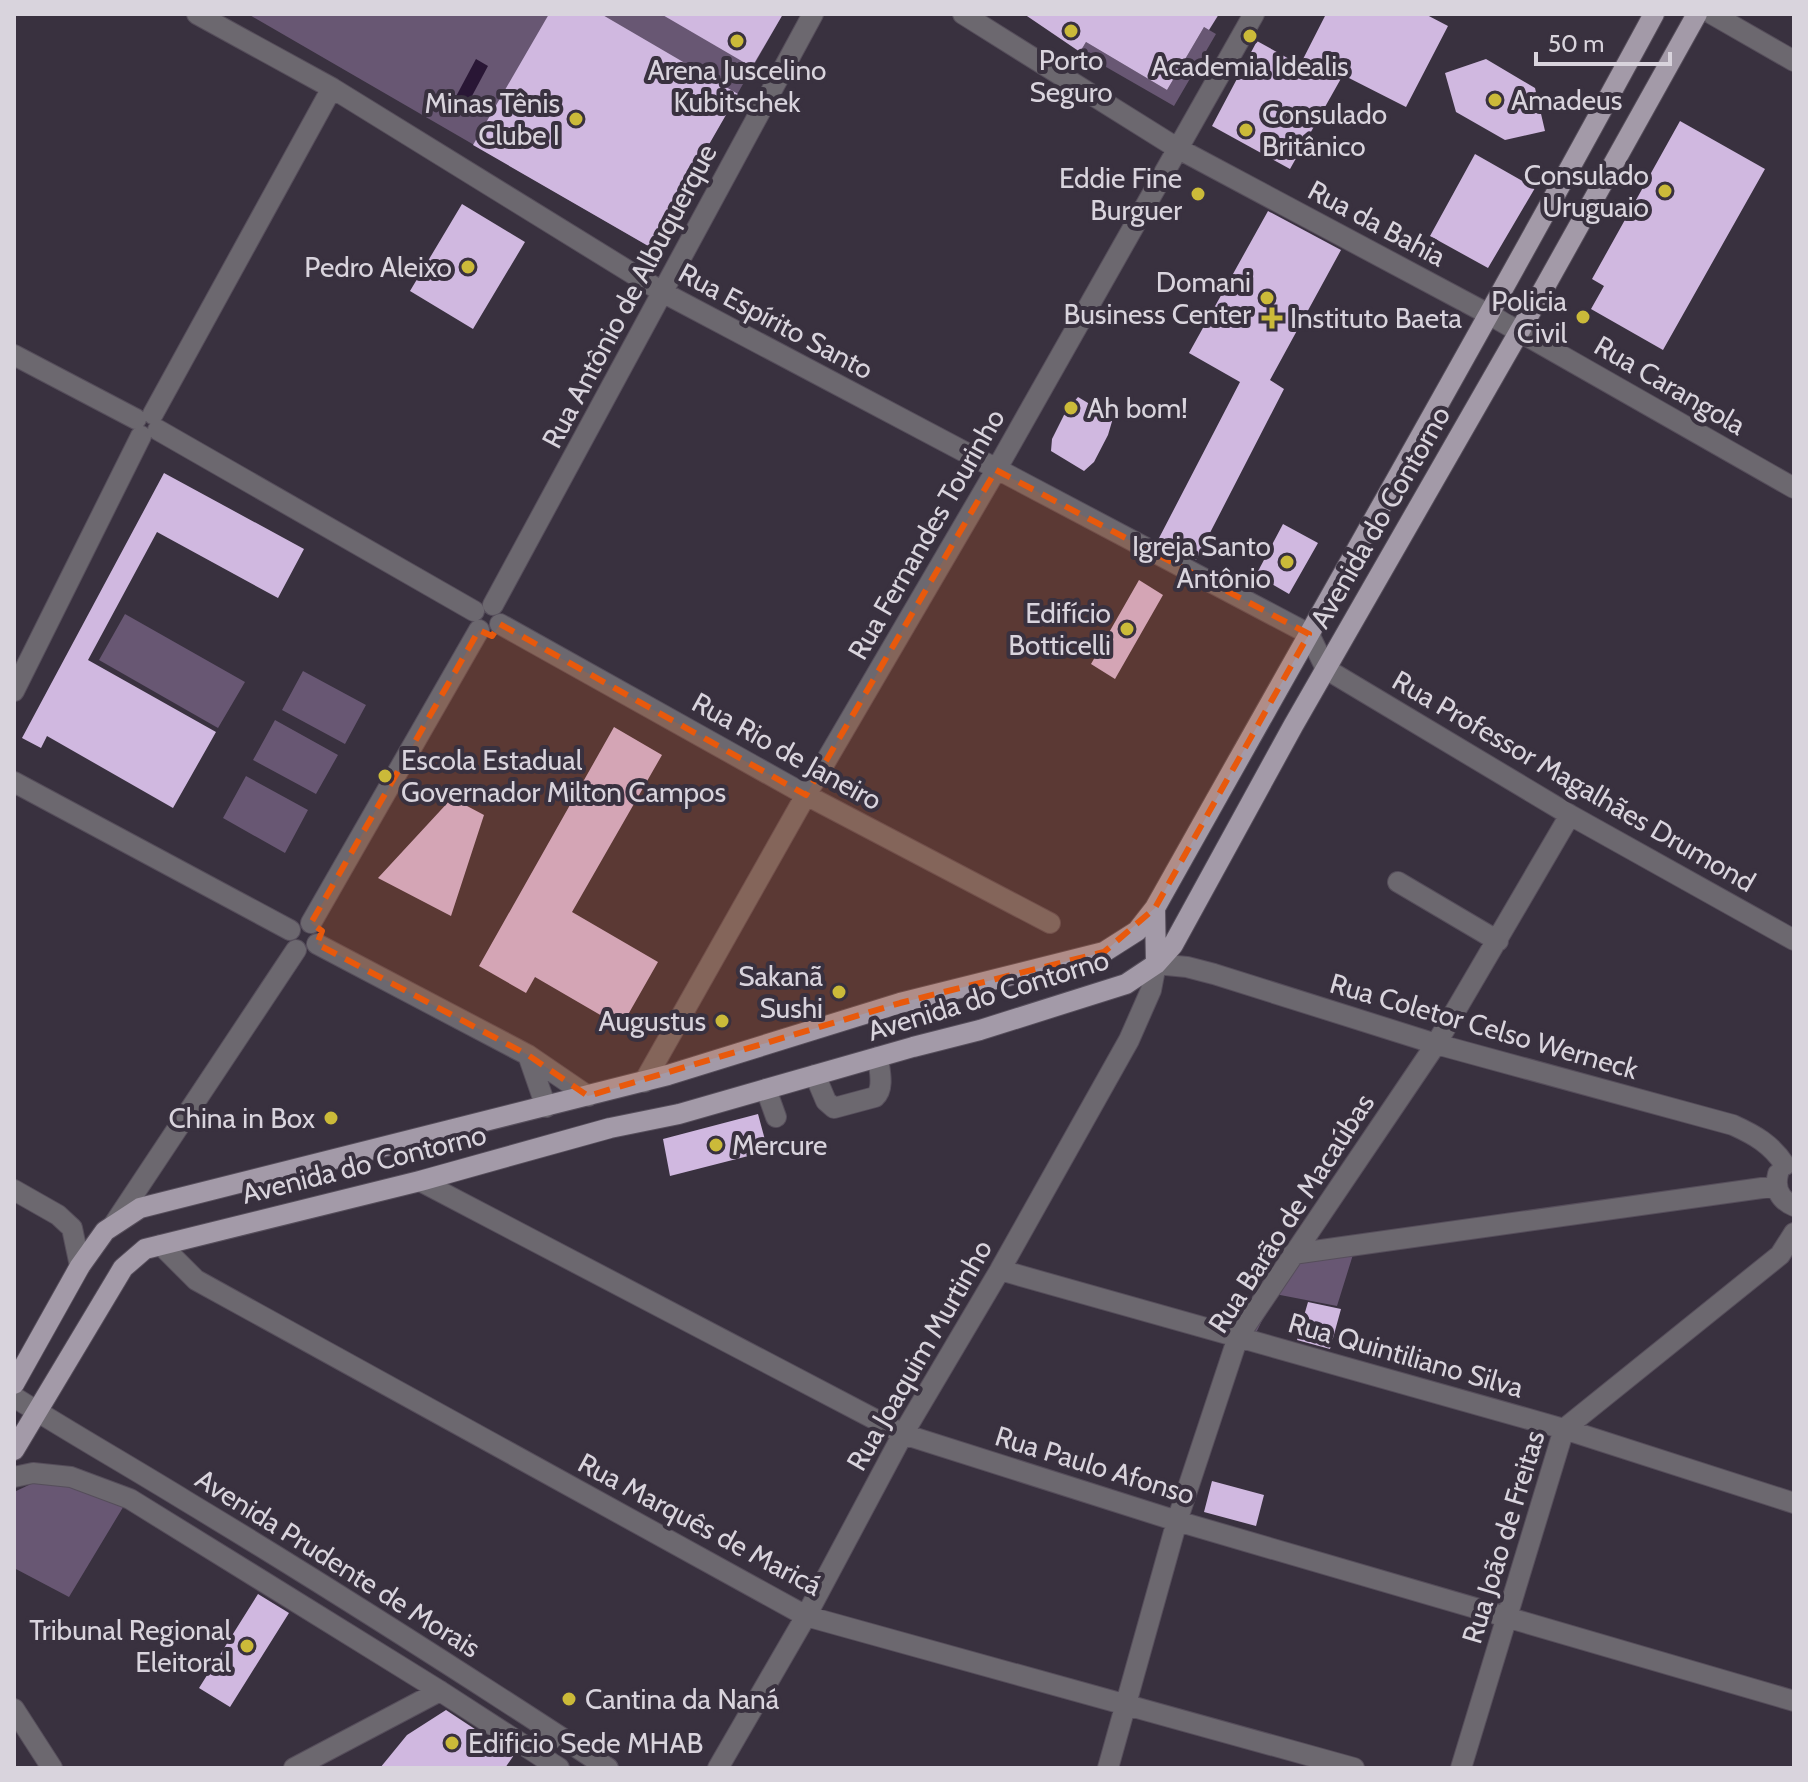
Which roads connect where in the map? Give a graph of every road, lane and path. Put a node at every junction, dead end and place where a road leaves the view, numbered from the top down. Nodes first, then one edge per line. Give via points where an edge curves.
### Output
1 (197, 14) edge
2 (813, 14) edge
3 (963, 14) edge
4 (1254, 14) edge
5 (1654, 14) edge
6 (1697, 14) edge
7 (1712, 14) edge
8 (1794, 61) edge
9 (332, 88) junction
10 (1177, 148) junction
11 (664, 293) junction
12 (1490, 315) junction
13 (1518, 332) junction
14 (14, 355) edge
15 (147, 425) junction
16 (996, 470) junction
17 (1794, 488) edge
18 (486, 618) junction
19 (1309, 634) junction
20 (1326, 669) junction
21 (14, 691) edge
22 (14, 782) edge
23 (806, 795) junction
24 (1570, 815) junction
25 (1398, 882) dead end
26 (1155, 908) junction
27 (1050, 923) dead end
28 (1794, 940) edge
29 (301, 941) junction
30 (1498, 941) junction
31 (1156, 964) junction
32 (1436, 1044) junction
33 (528, 1055) junction
34 (878, 1057) junction
35 (815, 1075) junction
36 (644, 1082) junction
37 (766, 1089) junction
38 (588, 1096) junction
39 (546, 1107) junction
40 (776, 1117) dead end
41 (1789, 1162) edge
42 (420, 1181) junction
43 (1776, 1186) junction
44 (14, 1190) edge
45 (1794, 1206) edge
46 (114, 1224) junction
47 (1794, 1233) edge
48 (161, 1245) junction
49 (1293, 1254) junction
50 (80, 1266) junction
51 (1000, 1270) junction
52 (1238, 1337) junction
53 (14, 1384) edge
54 (14, 1397) edge
55 (36, 1411) junction
56 (1564, 1429) junction
57 (903, 1434) junction
58 (14, 1450) edge
59 (14, 1477) edge
60 (1794, 1503) edge
61 (1177, 1521) junction
62 (1506, 1615) junction
63 (806, 1616) junction
64 (440, 1691) junction
65 (1794, 1701) edge
66 (1127, 1704) junction
67 (14, 1709) edge
68 (52, 1768) edge
69 (294, 1768) edge
70 (559, 1768) edge
71 (608, 1768) edge
72 (718, 1768) edge
73 (1108, 1768) edge
74 (1354, 1768) edge
75 (1461, 1768) edge

1 - 9 street, Rua Espírito Santo
2 - 11 street, Rua Antônio de Albuquerque
3 - 10 street, Rua da Bahia
4 - 10 street, Rua Fernandes Tourinho
5 - 12 main road, Avenida do Contorno
6 - 13 main road, Avenida do Contorno
7 - 8 street
9 - 11 street, Rua Espírito Santo
9 - 15 street
10 - 12 street, Rua da Bahia
10 - 16 street, Rua Fernandes Tourinho
11 - 16 street, Rua Espírito Santo
11 - 18 street, Rua Antônio de Albuquerque
12 - 13 street, Rua da Bahia
12 - 19 main road, Avenida do Contorno
13 - 17 street, Rua Carangola
13 - 20 main road, Avenida do Contorno
14 - 15 street, Rua Rio de Janeiro
15 - 18 street, Rua Rio de Janeiro
15 - 21 street
16 - 19 street, Rua Espírito Santo
16 - 23 street, Rua Fernandes Tourinho
18 - 23 street, Rua Rio de Janeiro
18 - 29 street, Rua Antônio de Albuquerque via 311,923 297,923
19 - 20 street
19 - 26 main road, Avenida do Contorno
20 - 24 street, Rua Professor Magalhães Drumond
20 - 31 main road, Avenida do Contorno via 1173,945
22 - 29 street
23 - 27 street, Rua Rio de Janeiro
23 - 36 street, Rua Fernandes Tourinho
24 - 28 street, Rua Professor Magalhães Drumond
24 - 30 street, Rua Barão de Macaúbas
25 - 30 street
26 - 31 main road
26 - 36 main road, Avenida do Contorno via 1137,931 1104,952 900,1003
29 - 33 street
29 - 46 street
30 - 32 street, Rua Barão de Macaúbas
31 - 32 street, Rua Coletor Celso Werneck via 1214,974
31 - 34 main road, Avenida do Contorno via 1126,984 1093,996
31 - 51 street, Rua Joaquim Murtinho via 1129,1040
32 - 41 street, Rua Coletor Celso Werneck via 1733,1125 1756,1135
32 - 49 street, Rua Barão de Macaúbas
33 - 38 street
33 - 39 street
34 - 35 main road, Avenida do Contorno
34 - 35 street via 881,1086 875,1097 834,1108
35 - 37 main road, Avenida do Contorno
36 - 38 main road, Avenida do Contorno
37 - 40 street
37 - 42 main road, Avenida do Contorno
38 - 39 main road, Avenida do Contorno
39 - 46 main road, Avenida do Contorno via 153,1203
41 - 43 street
42 - 48 main road, Avenida do Contorno
42 - 57 street, Rua Paulo Afonso
43 - 45 street
43 - 49 street
44 - 50 street via 72,1228
46 - 50 main road, Avenida do Contorno
47 - 56 street, Rua João de Freitas via 1780,1255
48 - 55 main road, Avenida do Contorno via 145,1249 123,1268
48 - 63 street, Rua Marquês de Maricá via 196,1280
49 - 52 street, Rua Barão de Macaúbas
50 - 53 main road, Avenida do Contorno
51 - 52 street, Rua Quintiliano Silva
51 - 57 street, Rua Joaquim Murtinho
52 - 56 street, Rua Quintiliano Silva
52 - 61 street, Rua Barão de Macaúbas
54 - 55 street, Avenida Prudente de Morais
55 - 58 main road, Avenida do Contorno
55 - 71 street, Avenida Prudente de Morais via 464,1673
56 - 60 street, Rua Quintiliano Silva
56 - 62 street, Rua João de Freitas
57 - 61 street, Rua Paulo Afonso
57 - 63 street, Rua Joaquim Murtinho
59 - 64 street, Avenida Prudente de Morais via 71,1477 130,1499
61 - 62 street, Rua Paulo Afonso
61 - 66 street, Rua Barão de Macaúbas
62 - 65 street, Rua Paulo Afonso
62 - 75 street, Rua João de Freitas
63 - 66 street, Rua Marquês de Maricá
63 - 72 street, Rua Joaquim Murtinho
64 - 69 street
64 - 70 street, Avenida Prudente de Morais
66 - 73 street, Rua Barão de Macaúbas
66 - 74 street, Rua Marquês de Maricá
67 - 68 street

